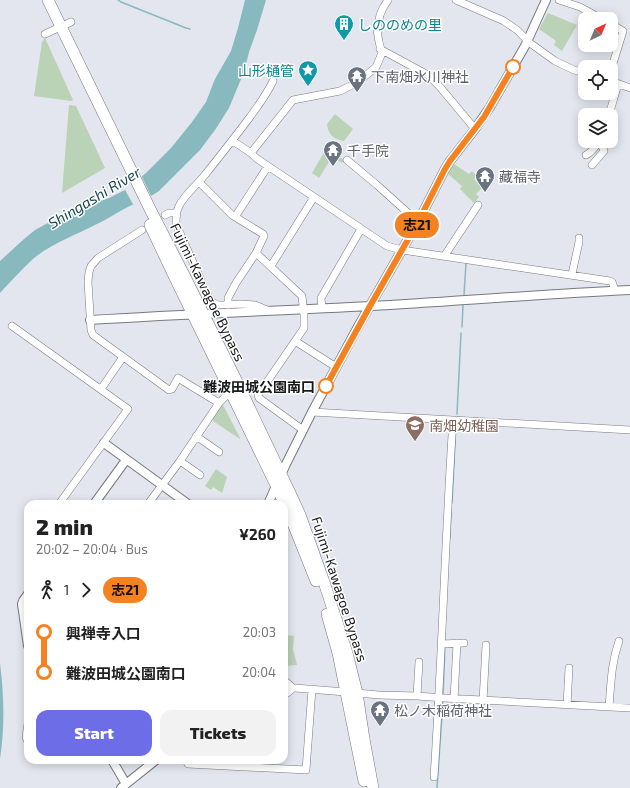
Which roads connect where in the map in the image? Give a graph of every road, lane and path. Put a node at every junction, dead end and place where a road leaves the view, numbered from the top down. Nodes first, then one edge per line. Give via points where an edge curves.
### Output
1 (40, 0) edge
2 (48, 0) edge
3 (388, 0) edge
4 (456, 0) edge
5 (546, 0) edge
6 (559, 0) edge
7 (589, 12) edge
8 (58, 28) junction
9 (618, 28) edge
10 (528, 40) junction
11 (618, 47) edge
12 (380, 49) junction
13 (578, 71) edge
14 (273, 81) dead end
15 (618, 84) edge
16 (630, 88) edge
17 (475, 129) junction
18 (233, 141) junction
19 (594, 148) edge
20 (602, 148) edge
21 (251, 153) junction
22 (586, 155) dead end
23 (347, 160) dead end
24 (592, 165) dead end
25 (268, 166) junction
26 (199, 182) junction
27 (314, 197) junction
28 (478, 205) dead end
29 (176, 213) junction
30 (164, 215) dead end
31 (235, 217) junction
32 (418, 222) junction
33 (362, 229) junction
34 (142, 230) dead end
35 (579, 238) dead end
36 (402, 250) junction
37 (256, 253) junction
38 (445, 255) junction
39 (271, 266) junction
40 (572, 274) junction
41 (615, 290) junction
42 (630, 290) edge
43 (228, 305) junction
44 (370, 306) junction
45 (304, 308) junction
46 (322, 308) junction
47 (267, 310) junction
48 (198, 314) junction
49 (90, 320) junction
50 (12, 326) dead end
51 (296, 341) junction
52 (123, 357) junction
53 (336, 367) junction
54 (101, 389) junction
55 (230, 392) junction
56 (219, 403) junction
57 (312, 412) junction
58 (453, 420) junction
59 (303, 430) junction
60 (630, 430) edge
61 (196, 436) junction
62 (104, 443) junction
63 (219, 452) dead end
64 (126, 460) junction
65 (180, 461) junction
66 (281, 474) junction
67 (200, 475) dead end
68 (162, 485) junction
69 (276, 485) junction
70 (62, 500) edge
71 (97, 500) edge
72 (151, 500) edge
73 (183, 500) edge
74 (270, 500) edge
75 (282, 500) edge
76 (288, 513) edge
77 (24, 600) edge
78 (24, 618) edge
79 (619, 641) dead end
80 (444, 644) junction
81 (486, 645) dead end
82 (419, 662) dead end
83 (569, 668) dead end
84 (288, 684) edge
85 (293, 688) junction
86 (312, 689) junction
87 (288, 692) edge
88 (351, 692) junction
89 (417, 696) junction
90 (441, 698) junction
91 (454, 699) junction
92 (483, 701) junction
93 (567, 705) junction
94 (609, 707) junction
95 (630, 708) edge
96 (114, 764) edge
97 (151, 764) edge
98 (188, 764) edge
99 (267, 764) edge
100 (281, 764) edge
101 (280, 769) junction
102 (434, 777) dead end
103 (123, 786) edge
104 (366, 788) edge
105 (373, 788) edge

1 - 8 highway, Fujimi-Kawagoe Bypass
2 - 8 highway, Fujimi-Kawagoe Bypass
3 - 12 street via 380,15
4 - 10 street via 504,22
5 - 10 street
6 - 7 street
8 - 48 highway, Fujimi-Kawagoe Bypass
9 - 11 street via 623,31
10 - 13 street via 555,61
10 - 17 street
12 - 17 street via 428,75
12 - 21 street via 382,53 376,67 358,82 340,91 293,100
14 - 18 street
15 - 16 street
17 - 32 street via 445,169
18 - 21 street
18 - 26 street
19 - 22 street
20 - 24 street via 604,151
21 - 25 street
23 - 32 street
25 - 27 street
25 - 31 street
26 - 29 street via 184,197
26 - 31 street
27 - 33 street
27 - 39 street
28 - 38 street
29 - 30 street
29 - 43 street via 176,224 208,296 218,305
31 - 37 street via 263,234
32 - 36 street
33 - 36 street via 387,246
33 - 46 street via 321,298
34 - 49 street via 98,258 91,266 88,282
35 - 40 street
36 - 38 street
36 - 44 street
37 - 39 street
37 - 43 street via 236,283 228,298
38 - 40 street
39 - 45 street via 301,294
40 - 41 street via 610,281
41 - 42 street
41 - 44 street
43 - 47 street via 255,305
44 - 46 street
44 - 53 street
45 - 46 street
45 - 47 street
45 - 51 street via 304,328
47 - 48 street
48 - 49 street
48 - 55 highway, Fujimi-Kawagoe Bypass
48 - 66 highway, Fujimi-Kawagoe Bypass
49 - 52 street via 93,335
50 - 54 street
51 - 53 street
51 - 59 street via 258,395
52 - 54 street
52 - 56 street via 169,390 178,378
53 - 57 street
54 - 62 street via 128,409
55 - 56 street
55 - 69 highway, Fujimi-Kawagoe Bypass
56 - 61 street
57 - 58 street
57 - 59 street
58 - 60 street
58 - 80 street
59 - 66 street
61 - 63 street
61 - 65 street
62 - 64 street
62 - 70 street
64 - 68 street
64 - 71 street
65 - 67 street
65 - 68 street
66 - 69 street
66 - 88 highway, Fujimi-Kawagoe Bypass via 300,515 346,648
68 - 72 street
68 - 73 street
69 - 74 street
69 - 75 highway, Fujimi-Kawagoe Bypass
76 - 88 highway, Fujimi-Kawagoe Bypass via 320,592
77 - 78 street
79 - 94 street via 612,668
80 - 90 street
80 - 91 street via 461,643
81 - 92 street
82 - 89 street
83 - 93 street
84 - 85 street
85 - 86 street
85 - 87 street
86 - 88 street
86 - 101 street via 306,770
88 - 89 street via 379,696
88 - 104 highway, Fujimi-Kawagoe Bypass
88 - 105 highway, Fujimi-Kawagoe Bypass via 364,739
89 - 90 street
90 - 91 street
90 - 102 street
91 - 92 street
92 - 93 street
93 - 94 street
94 - 95 street
96 - 103 street
97 - 103 street
98 - 99 street
99 - 101 street
100 - 101 street

